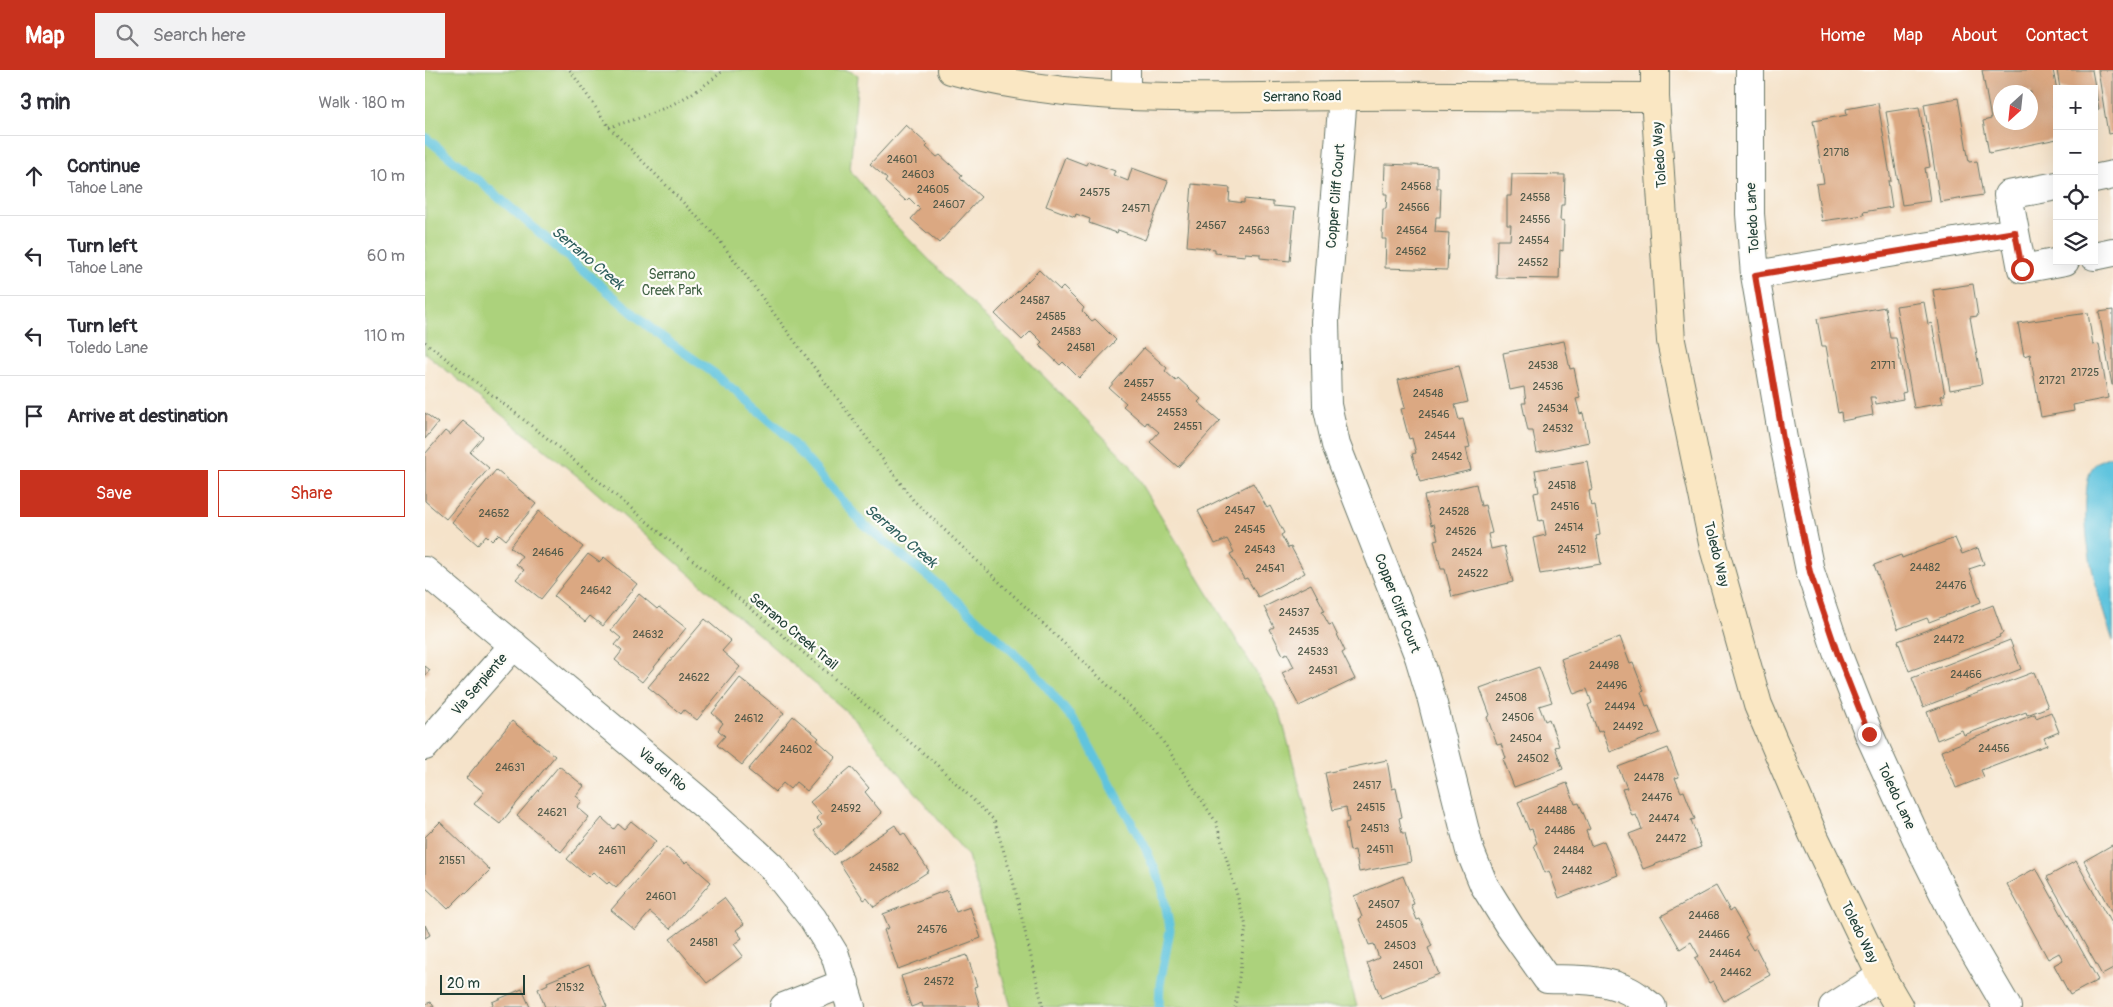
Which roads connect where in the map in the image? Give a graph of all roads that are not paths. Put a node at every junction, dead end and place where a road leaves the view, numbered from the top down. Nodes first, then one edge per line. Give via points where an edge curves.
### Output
1 (951, 70) edge
2 (1655, 70) edge
3 (1751, 70) edge
4 (1126, 82) edge
5 (1343, 96) junction
6 (1655, 97) junction
7 (2113, 175) edge
8 (2098, 178) edge
9 (2053, 187) edge
10 (2015, 232) junction
11 (2113, 252) edge
12 (2098, 255) edge
13 (2053, 263) edge
14 (1755, 275) junction
15 (425, 571) edge
16 (514, 645) junction
17 (425, 746) edge
18 (1881, 976) junction
19 (848, 995) edge
20 (784, 1007) edge
21 (1652, 1007) edge
22 (1833, 1007) edge
23 (1899, 1007) edge
24 (2007, 1007) edge

1 - 4 main road, Serrano Road via 1057,90
2 - 6 main road, Toledo Way
3 - 14 street, Toledo Lane via 1750,214
4 - 5 main road, Serrano Road via 1169,98
5 - 6 main road, Serrano Road
5 - 21 street, Copper Cliff Court via 1325,321 1327,405 1336,445 1419,657 1470,852 1484,885 1547,979 1613,984
6 - 18 main road, Toledo Way via 1671,341 1714,548 1758,705 1813,834
7 - 8 street
9 - 10 street via 2008,195
10 - 13 street via 2022,269
10 - 14 street
11 - 12 street
14 - 24 street, Toledo Lane via 1810,572 1838,655 1869,734 1921,848 1963,932
15 - 16 street, Via del Rio
16 - 17 street, Via Serpiente
16 - 19 street, Via del Rio via 709,809 771,866 835,954
18 - 22 street
18 - 23 main road, Toledo Way
19 - 20 street

